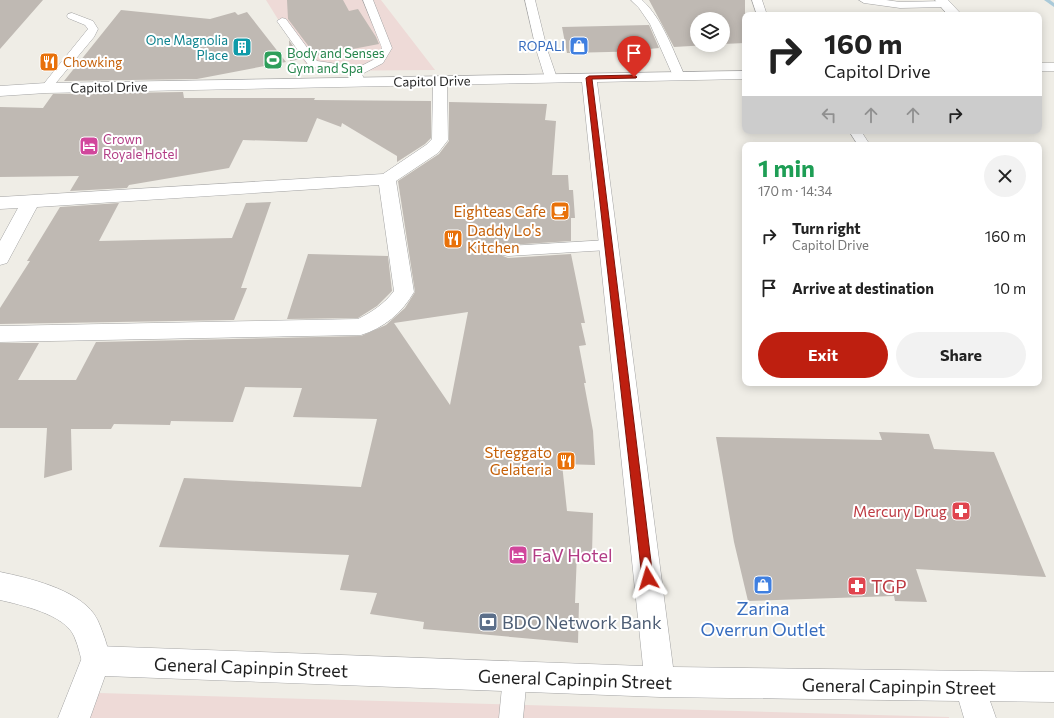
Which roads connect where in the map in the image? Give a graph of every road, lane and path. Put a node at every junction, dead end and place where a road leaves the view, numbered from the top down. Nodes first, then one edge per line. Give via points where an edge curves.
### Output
1 (368, 0) edge
2 (530, 0) edge
3 (636, 0) edge
4 (757, 0) edge
5 (864, 0) edge
6 (943, 2) edge
7 (761, 12) edge
8 (952, 12) edge
9 (72, 16) dead end
10 (282, 21) dead end
11 (1042, 67) edge
12 (1054, 67) edge
13 (742, 75) edge
14 (679, 76) junction
15 (358, 78) junction
16 (551, 78) junction
17 (589, 78) junction
18 (440, 81) junction
19 (46, 88) junction
20 (0, 91) edge
21 (387, 179) junction
22 (31, 201) junction
23 (0, 203) edge
24 (608, 245) junction
25 (508, 251) dead end
26 (0, 258) edge
27 (0, 334) edge
28 (0, 586) edge
29 (96, 661) junction
30 (516, 677) junction
31 (660, 682) junction
32 (970, 687) junction
33 (1054, 687) edge
34 (74, 718) edge
35 (511, 718) edge
36 (980, 718) edge

1 - 15 lane via 387,48 379,61
2 - 16 lane via 543,56
3 - 14 lane via 648,13
4 - 7 lane
5 - 6 lane via 900,5
6 - 8 street
9 - 19 lane via 89,23 93,28
10 - 15 lane via 313,64 331,66
11 - 12 street
13 - 14 street, Capitol Drive
14 - 17 street, Capitol Drive
15 - 18 street, Capitol Drive
15 - 19 street, Capitol Drive
16 - 17 street, Capitol Drive
16 - 18 street, Capitol Drive
17 - 24 street
18 - 21 street via 440,140 432,149
19 - 20 street, Capitol Drive
21 - 22 street
21 - 27 street via 404,292 398,303 375,321 361,327
22 - 23 street
22 - 26 street
24 - 25 lane
24 - 31 street
28 - 29 street via 26,591 67,608 84,624
29 - 30 street, General Capinpin Street
29 - 34 street
30 - 31 street, General Capinpin Street
30 - 35 lane
31 - 32 street, General Capinpin Street
32 - 33 street, General Capinpin Street
32 - 36 street

